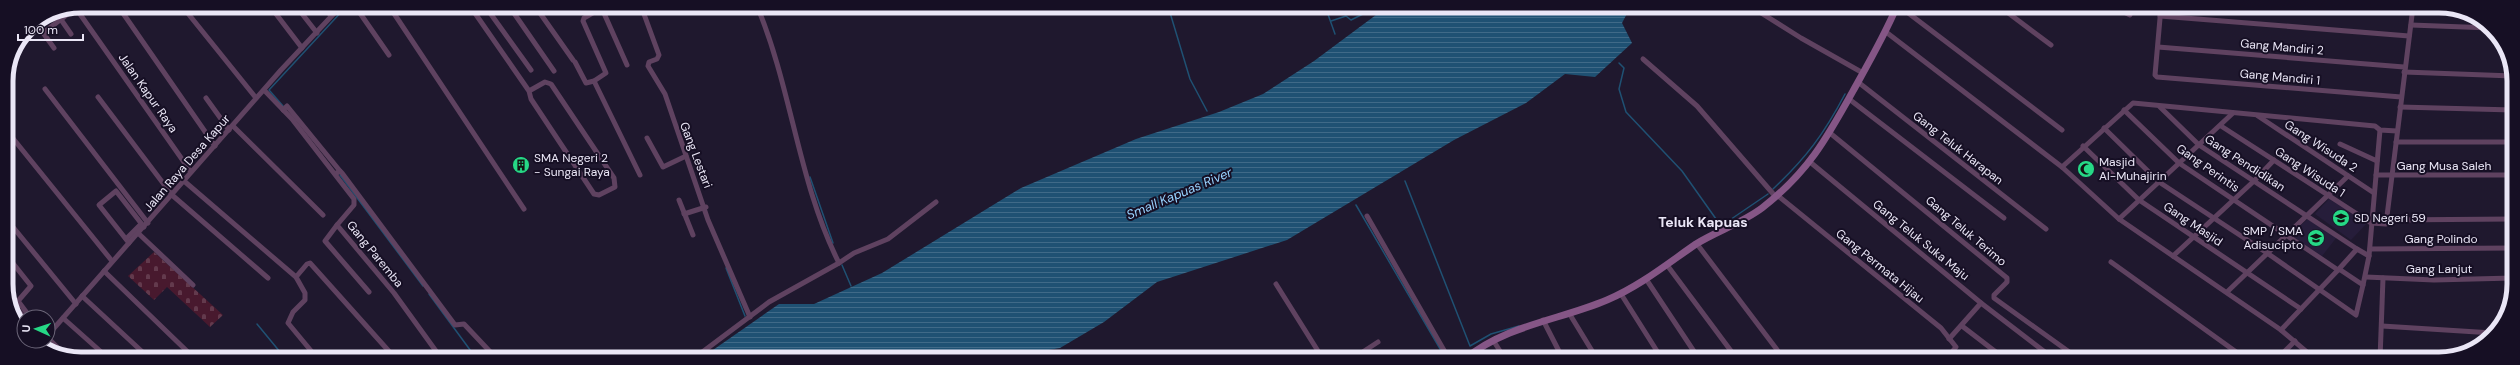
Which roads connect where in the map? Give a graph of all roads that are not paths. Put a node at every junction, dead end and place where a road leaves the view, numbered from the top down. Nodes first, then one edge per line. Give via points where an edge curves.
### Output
1 (80, 13) edge
2 (123, 13) edge
3 (188, 13) edge
4 (275, 13) edge
5 (301, 13) edge
6 (329, 13) edge
7 (334, 13) edge
8 (360, 13) edge
9 (394, 13) edge
10 (475, 13) edge
11 (490, 13) edge
12 (514, 13) edge
13 (540, 13) edge
14 (593, 13) edge
15 (604, 13) edge
16 (645, 13) edge
17 (760, 13) edge
18 (1761, 13) edge
19 (1895, 13) edge
20 (1907, 13) edge
21 (2008, 13) edge
22 (2126, 13) edge
23 (2160, 13) edge
24 (2412, 13) edge
25 (69, 14) edge
26 (2130, 15) dead end
27 (331, 16) junction
28 (2160, 16) junction
29 (59, 17) edge
30 (62, 20) junction
31 (2411, 24) junction
32 (39, 27) edge
33 (2481, 27) edge
34 (1886, 32) junction
35 (43, 33) junction
36 (317, 33) junction
37 (71, 34) dead end
38 (2409, 36) junction
39 (2051, 45) dead end
40 (2158, 46) junction
41 (54, 48) dead end
42 (302, 48) junction
43 (389, 55) dead end
44 (1643, 59) dead end
45 (626, 65) dead end
46 (2404, 69) junction
47 (531, 70) dead end
48 (554, 71) dead end
49 (1863, 73) junction
50 (2507, 76) edge
51 (594, 81) junction
52 (1858, 82) junction
53 (45, 89) dead end
54 (264, 90) junction
55 (529, 91) junction
56 (98, 97) dead end
57 (2401, 97) junction
58 (206, 98) dead end
59 (256, 98) junction
60 (1849, 99) junction
61 (2160, 107) junction
62 (2400, 107) junction
63 (2124, 110) junction
64 (2507, 110) edge
65 (2233, 113) junction
66 (2258, 116) junction
67 (2221, 126) junction
68 (231, 128) junction
69 (2104, 128) junction
70 (2062, 130) dead end
71 (2380, 130) junction
72 (2397, 131) junction
73 (1830, 133) junction
74 (13, 138) edge
75 (648, 138) dead end
76 (2396, 142) junction
77 (2507, 142) edge
78 (2340, 144) dead end
79 (2198, 145) junction
80 (215, 146) junction
81 (2083, 146) junction
82 (686, 156) junction
83 (2274, 160) junction
84 (2377, 161) junction
85 (1810, 162) junction
86 (2179, 163) junction
87 (2062, 167) junction
88 (191, 172) junction
89 (338, 173) junction
90 (640, 175) dead end
91 (2376, 175) junction
92 (2507, 175) edge
93 (2348, 176) junction
94 (2392, 176) junction
95 (2255, 180) junction
96 (184, 181) junction
97 (2159, 182) junction
98 (2374, 192) junction
99 (2327, 194) junction
100 (172, 195) junction
101 (1776, 196) junction
102 (2234, 198) junction
103 (679, 200) dead end
104 (2139, 200) junction
105 (936, 202) dead end
106 (706, 207) junction
107 (524, 209) dead end
108 (684, 214) junction
109 (324, 215) dead end
110 (2307, 215) junction
111 (1367, 216) dead end
112 (2004, 218) dead end
113 (2214, 218) junction
114 (2507, 218) edge
115 (2119, 219) junction
116 (2387, 220) junction
117 (2371, 223) junction
118 (144, 225) junction
119 (337, 225) junction
120 (13, 227) edge
121 (2046, 229) dead end
122 (138, 233) junction
123 (693, 235) dead end
124 (2287, 235) junction
125 (2192, 236) junction
126 (128, 241) junction
127 (1697, 244) junction
128 (2507, 248) edge
129 (2357, 249) junction
130 (2370, 249) junction
131 (2267, 253) junction
132 (2173, 256) junction
133 (2369, 256) junction
134 (112, 261) junction
135 (2111, 262) dead end
136 (13, 263) edge
137 (839, 263) junction
138 (1667, 265) junction
139 (2338, 269) junction
140 (104, 271) junction
141 (2247, 272) junction
142 (296, 277) junction
143 (268, 278) dead end
144 (2366, 278) junction
145 (2383, 278) junction
146 (2507, 278) edge
147 (1646, 279) junction
148 (1276, 284) dead end
149 (193, 285) dead end
150 (2363, 285) junction
151 (2319, 288) junction
152 (369, 292) dead end
153 (2227, 292) junction
154 (1621, 294) junction
155 (82, 296) junction
156 (1981, 303) junction
157 (76, 304) junction
158 (24, 309) edge
159 (2301, 309) junction
160 (1569, 313) junction
161 (750, 317) junction
162 (63, 318) junction
163 (1543, 320) junction
164 (56, 326) edge
165 (1962, 326) junction
166 (2382, 326) junction
167 (2282, 330) junction
168 (2486, 333) edge
169 (1950, 339) junction
170 (1493, 340) junction
171 (2295, 341) junction
172 (1378, 342) dead end
173 (101, 352) edge
174 (143, 352) edge
175 (188, 352) edge
176 (312, 352) edge
177 (390, 352) edge
178 (437, 352) edge
179 (490, 352) edge
180 (701, 352) edge
181 (1319, 352) edge
182 (1363, 352) edge
183 (1445, 352) edge
184 (1475, 352) edge
185 (1501, 352) edge
186 (1559, 352) edge
187 (1593, 352) edge
188 (1658, 352) edge
189 (1695, 352) edge
190 (1732, 352) edge
191 (1779, 352) edge
192 (1953, 352) edge
193 (1996, 352) edge
194 (2045, 352) edge
195 (2069, 352) edge
196 (2236, 352) edge
197 (2284, 352) edge
198 (2307, 352) edge
199 (2380, 352) edge

1 - 88 street, Jalan Kapur Raya
2 - 80 street
3 - 59 street
4 - 42 street
5 - 36 street
6 - 27 street
7 - 27 street, Jalan Raya Desa Kapur
8 - 43 street
9 - 107 street
10 - 55 street
11 - 47 street
12 - 48 street
13 - 51 street via 574,61 585,82
14 - 51 street via 583,19 607,70 606,75
15 - 45 street
16 - 82 street, Gang Lestari via 659,53 658,58 650,61 648,66 663,90
17 - 137 street via 802,161
18 - 49 street
19 - 34 main road
20 - 70 street
21 - 39 street
22 - 26 street
23 - 28 street
24 - 31 street
25 - 30 street
27 - 36 street, Jalan Raya Desa Kapur
28 - 38 street
28 - 40 street
29 - 30 street
30 - 35 street
30 - 37 street
31 - 33 street
31 - 38 street
32 - 35 street
34 - 49 main road
34 - 87 street
35 - 41 street
36 - 42 street, Jalan Raya Desa Kapur
38 - 46 street
40 - 46 street, Gang Mandiri 2
40 - 57 street, Gang Mandiri 1 via 2157,77
42 - 54 street, Jalan Raya Desa Kapur
44 - 101 street, Gang Permata Hijau via 1697,106
46 - 50 street, Gang Mandiri 2
46 - 57 street
49 - 52 main road
51 - 90 street
52 - 60 main road
52 - 121 street, Gang Teluk Harapan
53 - 118 street
54 - 59 street, Jalan Raya Desa Kapur
54 - 89 street via 285,108
55 - 55 street via 545,82 551,84 614,178 616,183 613,188 599,196 594,194 531,99
56 - 100 street
57 - 62 street
58 - 68 street
59 - 68 street, Jalan Raya Desa Kapur
60 - 73 main road
60 - 112 street
61 - 63 street via 2133,103
61 - 65 street
61 - 79 street, Gang Pendidikan
62 - 64 street
62 - 72 street
63 - 69 street
63 - 86 street, Gang Perintis
65 - 66 street
65 - 67 street
66 - 71 street via 2375,126
66 - 93 street, Gang Wisuda 2
67 - 79 street
67 - 83 street, Gang Wisuda 1
68 - 80 street, Jalan Raya Desa Kapur
68 - 109 street
69 - 81 street
69 - 97 street
71 - 72 street
71 - 84 street
72 - 76 street
73 - 85 main road
73 - 195 street, Gang Teluk Terimo via 2007,278 2008,282 1994,298
74 - 134 street
75 - 82 street via 663,167
76 - 77 street
76 - 94 street
78 - 84 street
79 - 86 street
79 - 95 street, Gang Pendidikan
80 - 88 street, Jalan Raya Desa Kapur
81 - 87 street
81 - 104 street, Gang Masjid
82 - 106 street, Gang Lestari
83 - 95 street
83 - 99 street, Gang Wisuda 1
84 - 91 street
85 - 101 main road
85 - 156 street, Gang Teluk Suka Maju
86 - 97 street
86 - 102 street, Gang Perintis
87 - 115 street
88 - 96 street, Jalan Raya Desa Kapur
89 - 119 street, Gang Paremba via 355,201
89 - 179 street via 456,326 464,324
91 - 94 street, Gang Musa Saleh
91 - 98 street
92 - 94 street, Gang Musa Saleh
93 - 98 street, Gang Wisuda 2
93 - 99 street
94 - 116 street
95 - 102 street
95 - 110 street, Gang Pendidikan
96 - 100 street, Jalan Raya Desa Kapur
96 - 142 street
97 - 104 street
97 - 113 street
98 - 117 street
99 - 110 street
99 - 117 street, Gang Wisuda 1
100 - 118 street, Jalan Raya Desa Kapur
100 - 143 street
101 - 127 main road via 1748,218
101 - 169 street, Gang Permata Hijau via 1912,303
102 - 113 street
102 - 124 street, Gang Perintis
103 - 108 street
104 - 115 street
104 - 125 street, Gang Masjid
105 - 137 street via 888,239 854,253
106 - 108 street
106 - 161 street, Gang Lestari via 708,220
108 - 123 street
110 - 124 street
110 - 129 street, Gang Pendidikan
111 - 183 street
113 - 125 street
113 - 131 street
114 - 116 street
115 - 132 street
116 - 117 street via 2385,224
117 - 130 street
118 - 122 street, Jalan Raya Desa Kapur
118 - 126 street
118 - 126 street via 116,191 99,205
119 - 152 street via 325,241
119 - 178 street, Gang Paremba via 394,294
120 - 157 street
122 - 126 street, Jalan Raya Desa Kapur
122 - 149 street
124 - 131 street
124 - 139 street, Gang Perintis
125 - 132 street
125 - 141 street, Gang Masjid
126 - 134 street, Jalan Raya Desa Kapur
127 - 138 main road
127 - 191 street
128 - 130 street, Gang Polindo
129 - 133 street, Gang Pendidikan
129 - 139 street
130 - 133 street
131 - 141 street
131 - 151 street
132 - 153 street
133 - 144 street
134 - 140 street, Jalan Raya Desa Kapur
135 - 196 street
136 - 158 street via 31,286 18,301
137 - 161 street via 769,302
138 - 147 main road
138 - 190 street
139 - 150 street, Gang Perintis
139 - 151 street
140 - 155 street, Jalan Raya Desa Kapur
140 - 175 street
141 - 153 street
141 - 159 street, Gang Masjid
142 - 176 street via 305,294 305,300 293,312 288,323
142 - 177 street via 310,263
144 - 145 street, Gang Lanjut
144 - 150 street
145 - 146 street, Gang Lanjut
145 - 166 street
147 - 154 main road
147 - 189 street
148 - 181 street
150 - 151 street via 2356,315
151 - 159 street
153 - 167 street
154 - 160 main road
154 - 188 street
155 - 157 street, Jalan Raya Desa Kapur
155 - 174 street
156 - 165 street
156 - 194 street, Gang Teluk Suka Maju
157 - 162 street, Jalan Raya Desa Kapur
159 - 167 street
160 - 163 main road
160 - 187 street
161 - 180 street
162 - 164 street, Jalan Raya Desa Kapur
162 - 173 street
163 - 170 main road
163 - 186 street
165 - 169 street
165 - 193 street
166 - 168 street
166 - 199 street
167 - 171 street
169 - 192 street via 1956,348
170 - 184 main road
170 - 185 street
171 - 197 street
171 - 198 street
172 - 182 street

